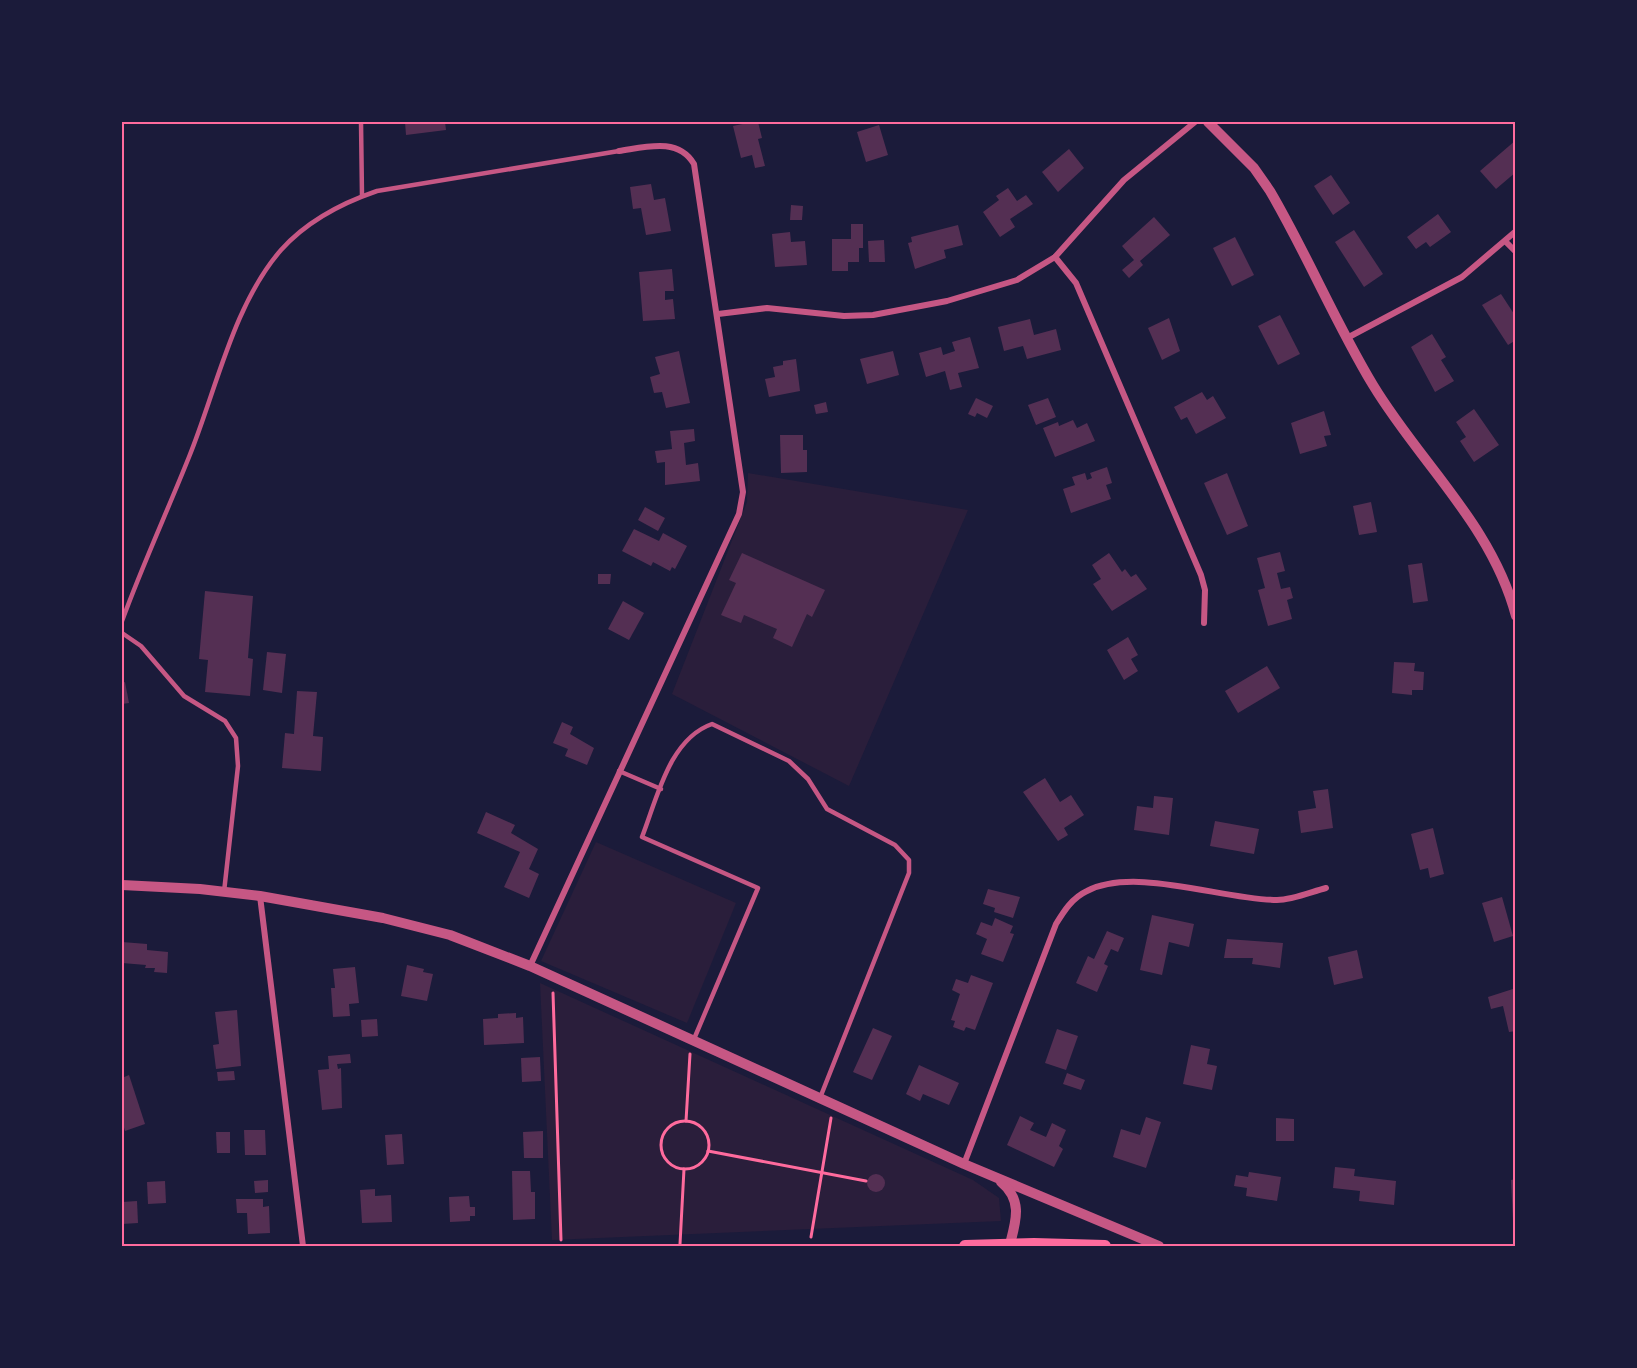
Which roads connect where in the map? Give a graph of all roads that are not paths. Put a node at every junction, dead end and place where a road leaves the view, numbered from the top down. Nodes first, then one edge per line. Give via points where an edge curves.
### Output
1 (361, 122) edge
2 (1195, 122) edge
3 (1208, 122) edge
4 (620, 151) joint
5 (362, 196) junction
6 (1515, 231) edge
7 (1505, 241) junction
8 (1515, 252) edge
9 (1055, 256) junction
10 (718, 314) junction
11 (1347, 338) junction
12 (1515, 616) edge
13 (122, 621) edge
14 (1204, 623) dead end
15 (122, 633) edge
16 (619, 771) junction
17 (661, 789) junction
18 (122, 885) edge
19 (1326, 888) dead end
20 (224, 892) junction
21 (260, 896) junction
22 (530, 966) junction
23 (694, 1039) junction
24 (820, 1098) junction
25 (964, 1164) junction
26 (994, 1176) junction
27 (1010, 1244) junction
28 (303, 1246) edge
29 (964, 1246) edge
30 (1105, 1246) edge
31 (1159, 1246) edge

1 - 5 lane
2 - 9 street via 1124,180
3 - 11 street via 1254,168 1270,191
4 - 5 lane
4 - 10 street via 664,145 680,149 690,159 695,169
5 - 13 lane via 300,232 279,252 258,283 231,342
6 - 7 street
7 - 8 street
7 - 11 street via 1462,277
9 - 10 street via 1006,284 901,312 849,316 760,308
9 - 14 street via 1076,283 1201,575 1205,590
10 - 16 street via 743,487 739,514
11 - 12 street via 1398,424 1485,540 1502,573
15 - 20 lane via 141,646 184,696 225,721 236,738 238,766
16 - 17 lane
16 - 22 street
17 - 23 lane via 642,837 758,888
17 - 24 lane via 680,750 701,730 717,725 789,761 808,779 827,809 895,845 906,855 909,873
18 - 20 street
19 - 25 street via 1275,900 1122,882 1095,887 1080,895 1067,906 1056,924
20 - 21 street
21 - 22 street via 421,927
21 - 28 street
22 - 23 street
23 - 24 street
24 - 25 street
25 - 26 street
26 - 27 street via 1012,1193 1017,1206
26 - 31 street
27 - 29 main road
27 - 30 main road

